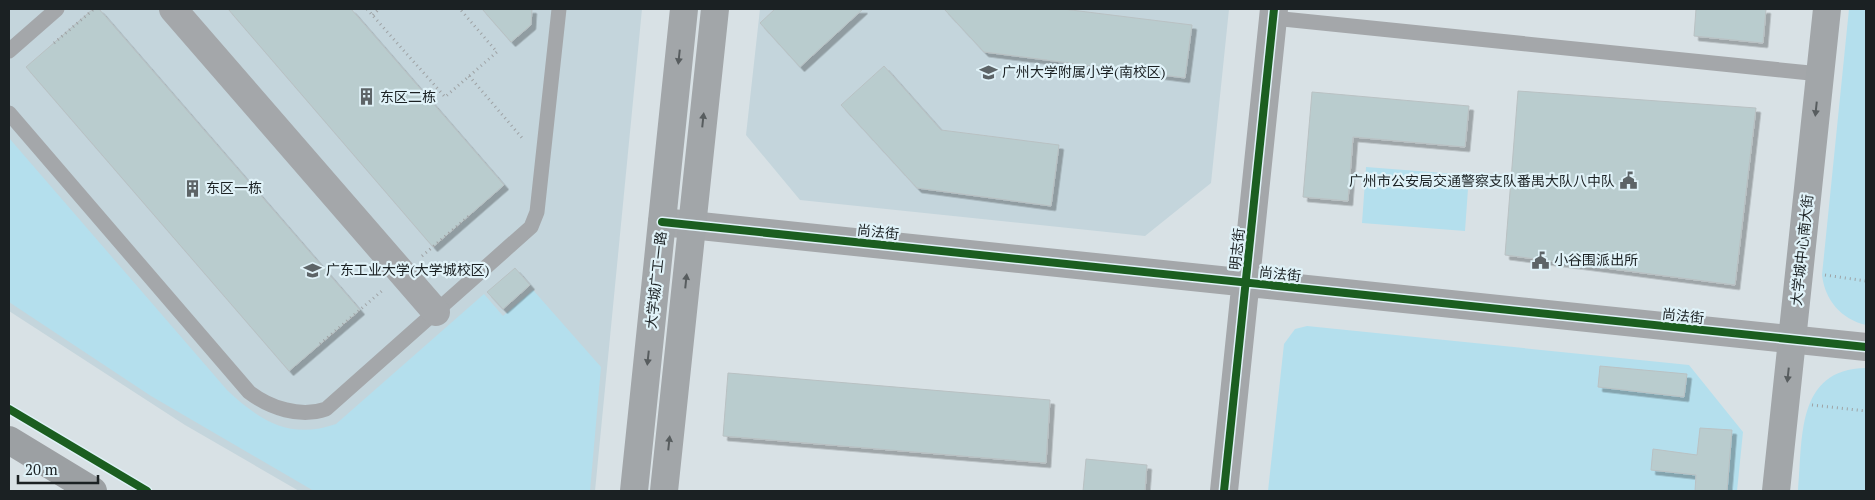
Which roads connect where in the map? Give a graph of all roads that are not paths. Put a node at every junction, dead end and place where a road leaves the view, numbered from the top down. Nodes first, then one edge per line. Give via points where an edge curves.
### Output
1 (57, 9) edge
2 (173, 9) edge
3 (559, 9) edge
4 (684, 9) edge
5 (715, 9) edge
6 (1827, 9) edge
7 (1274, 14) edge
8 (9, 51) edge
9 (1820, 74) junction
10 (9, 113) edge
11 (662, 222) junction
12 (692, 225) junction
13 (1246, 283) junction
14 (436, 312) junction
15 (1792, 340) junction
16 (1866, 347) edge
17 (9, 440) edge
18 (93, 491) edge
19 (634, 491) edge
20 (664, 491) edge
21 (1224, 491) edge
22 (1776, 491) edge

1 - 8 lane
2 - 14 street
3 - 14 lane via 537,212 531,228
4 -> 11 main road, 大学城广工一路
12 -> 5 main road
6 - 9 main road, 大学城中心南大街
7 - 9 lane
7 - 13 street, 明志街
9 -> 15 main road, 大学城中心南大街
10 - 14 lane via 249,392 258,398 292,412 326,409
11 - 12 street, 尚法街
11 -> 19 main road, 大学城广工一路
12 - 13 street, 尚法街
20 -> 12 main road
13 - 15 street, 尚法街
13 - 21 street, 明志街
15 - 16 street, 尚法街
15 -> 22 main road, 大学城中心南大街
17 - 18 main road

